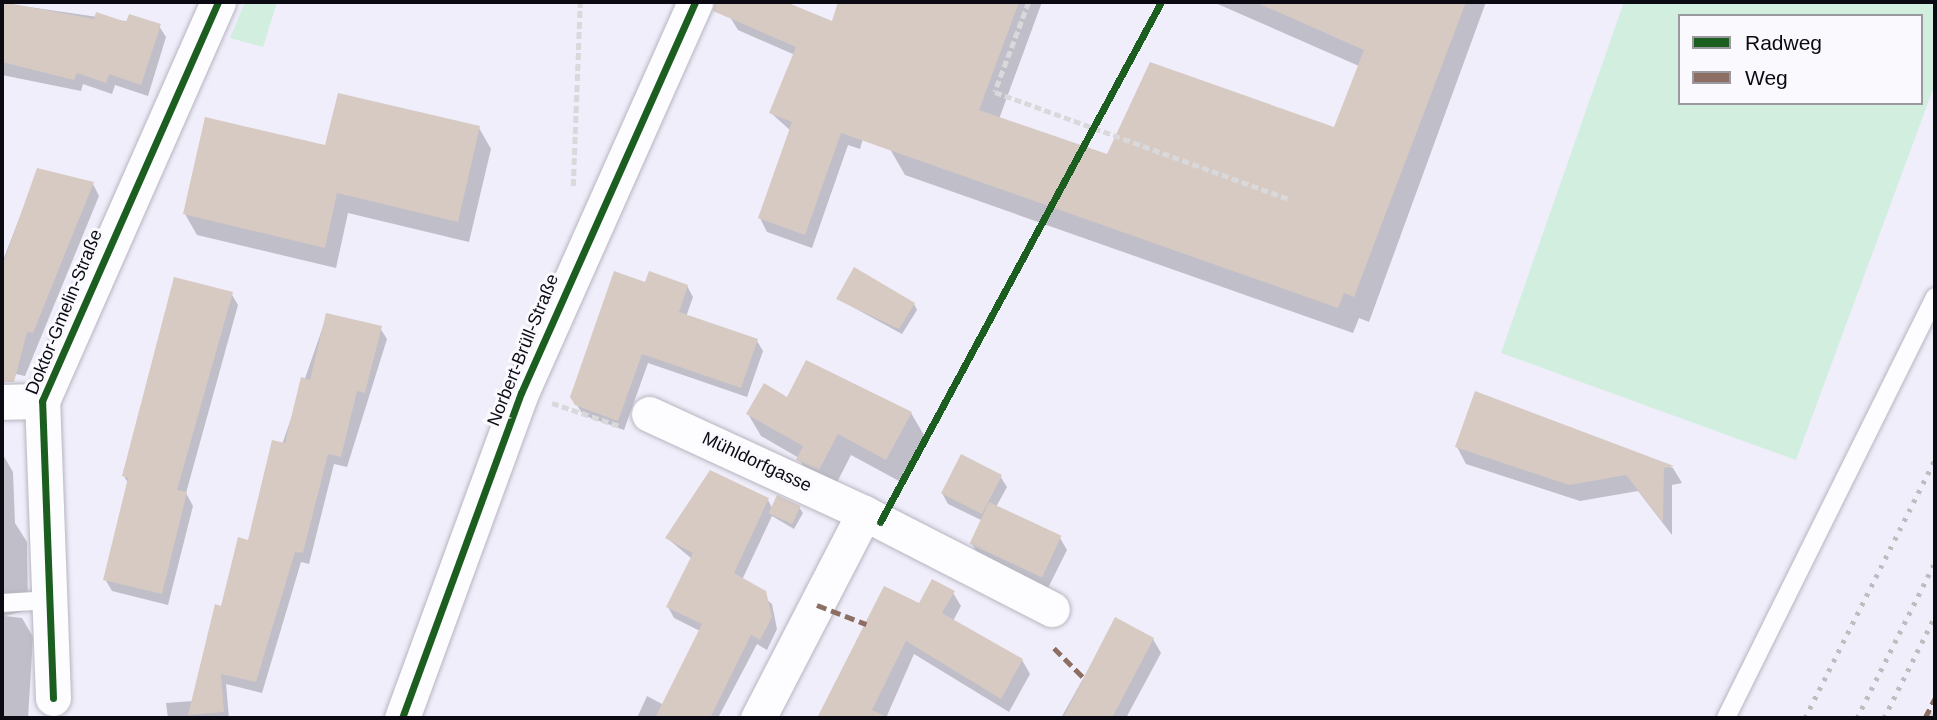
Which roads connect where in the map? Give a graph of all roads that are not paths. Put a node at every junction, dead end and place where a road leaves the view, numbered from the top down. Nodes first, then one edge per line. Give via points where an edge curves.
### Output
1 (218, 2) edge
2 (695, 2) edge
3 (1935, 297) edge
4 (41, 401) junction
5 (2, 402) edge
6 (649, 414) road end
7 (864, 513) junction
8 (50, 600) junction
9 (2, 603) edge
10 (1052, 609) dead end
11 (53, 698) dead end
12 (402, 718) edge
13 (758, 718) edge
14 (1726, 718) edge

1 - 4 street, Doktor-Gmelin-Straße
2 - 12 street, Norbert-Brüll-Straße via 521,393
3 - 14 lane
4 - 5 street, Doktor-Gmelin-Straße
4 - 8 street, Doktor-Gmelin-Straße
6 - 7 street, Mühldorfgasse
7 - 10 street, Mühldorfgasse
7 - 13 street
8 - 9 lane
8 - 11 street, Doktor-Gmelin-Straße

